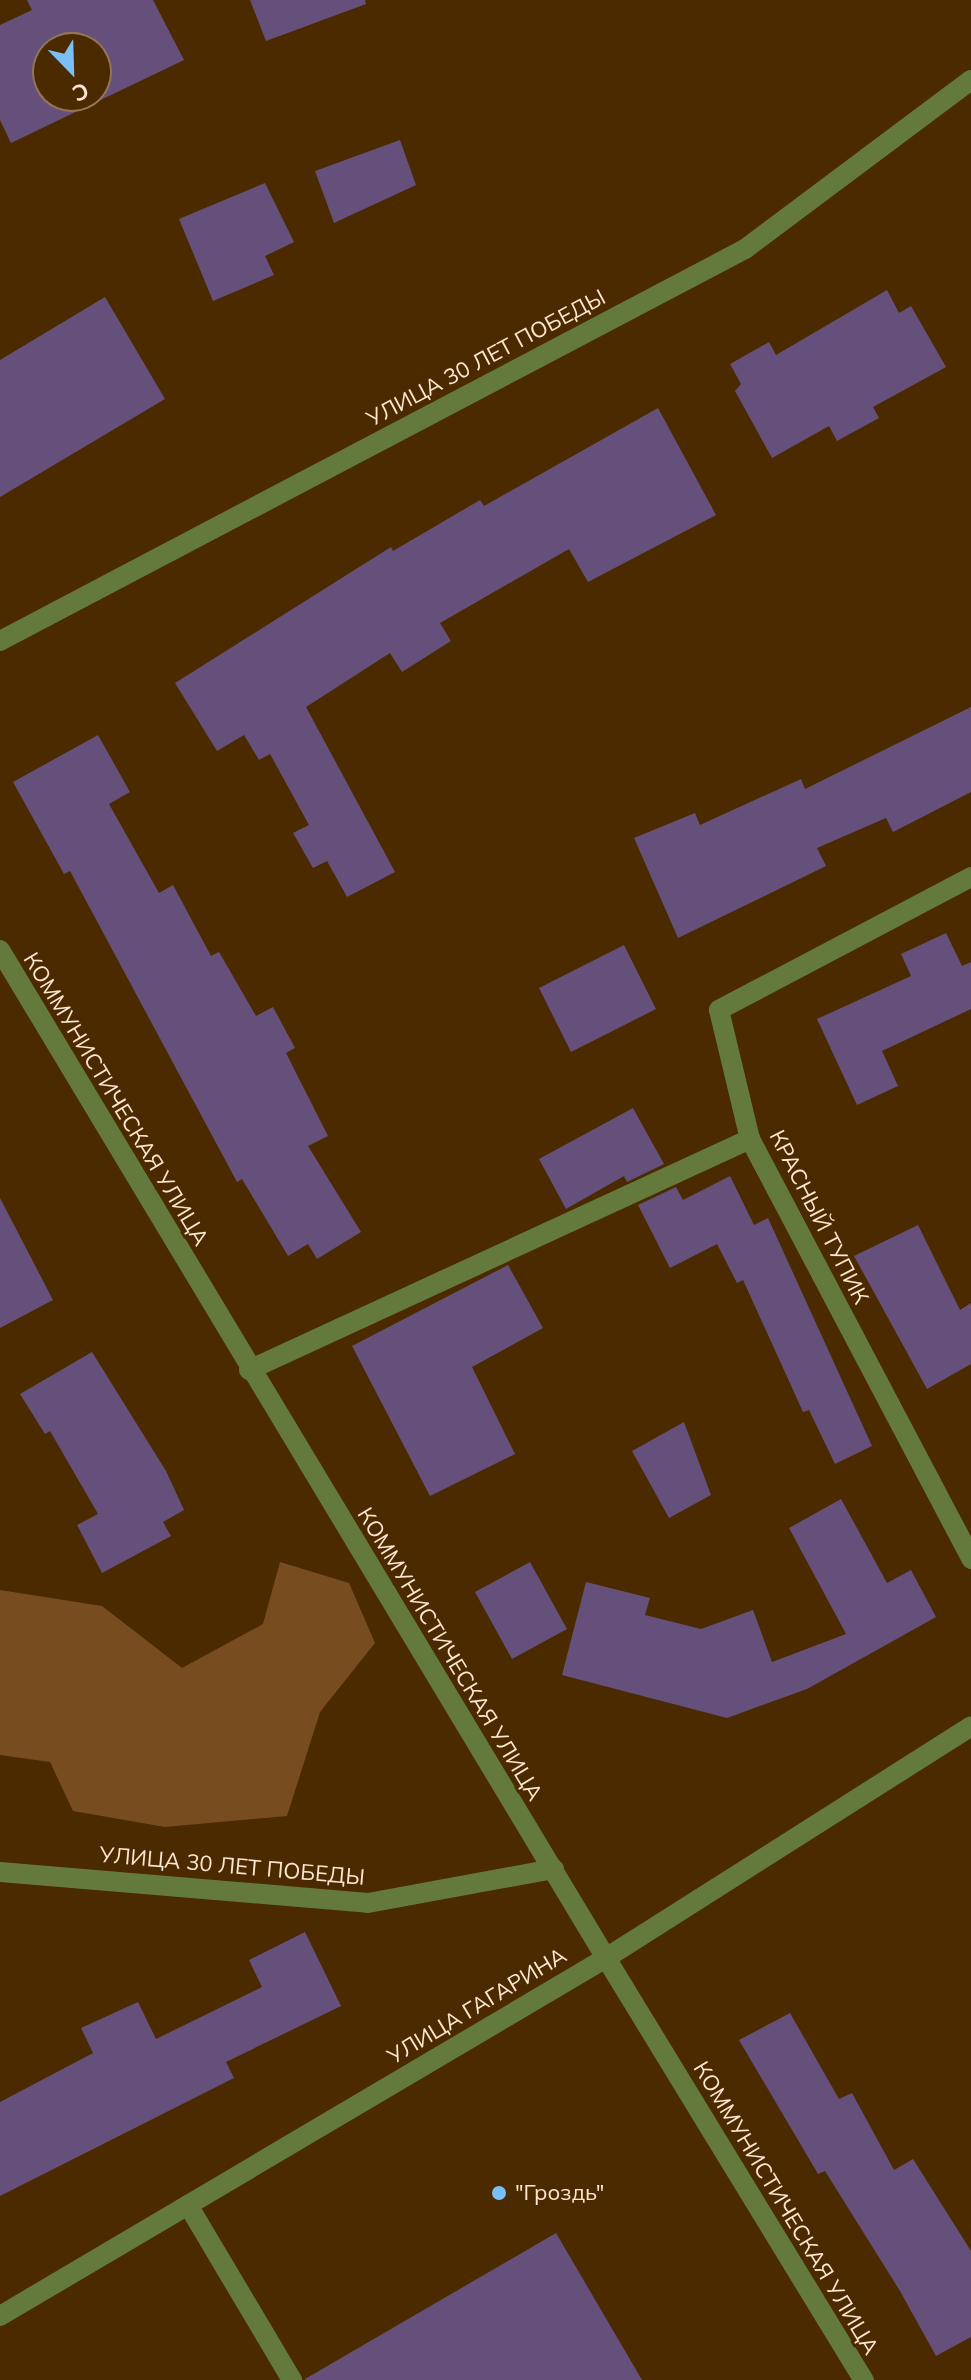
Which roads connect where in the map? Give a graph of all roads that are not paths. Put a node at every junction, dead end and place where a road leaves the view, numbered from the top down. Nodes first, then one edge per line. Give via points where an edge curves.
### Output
1 (971, 80) edge
2 (0, 641) edge
3 (971, 877) edge
4 (0, 950) edge
5 (750, 1139) junction
6 (249, 1370) junction
7 (971, 1559) edge
8 (971, 1726) edge
9 (554, 1869) junction
10 (0, 1872) edge
11 (606, 1958) junction
12 (188, 2205) junction
13 (0, 2316) edge
14 (292, 2380) edge
15 (864, 2380) edge

1 - 2 street, УЛИЦА 30 ЛЕТ ПОБЕДЫ via 745,249
3 - 5 street, КРАСНЫЙ ТУПИК via 719,1010
4 - 6 street, КОММУНИСТИЧЕСКАЯ УЛИЦА
5 - 6 street
5 - 7 street, КРАСНЫЙ ТУПИК
6 - 9 street, КОММУНИСТИЧЕСКАЯ УЛИЦА
8 - 11 street, УЛИЦА ГАГАРИНА
9 - 10 street, УЛИЦА 30 ЛЕТ ПОБЕДЫ via 368,1903
9 - 11 street, КОММУНИСТИЧЕСКАЯ УЛИЦА
11 - 12 street, УЛИЦА ГАГАРИНА
11 - 15 street, КОММУНИСТИЧЕСКАЯ УЛИЦА
12 - 13 street, УЛИЦА ГАГАРИНА
12 - 14 street

